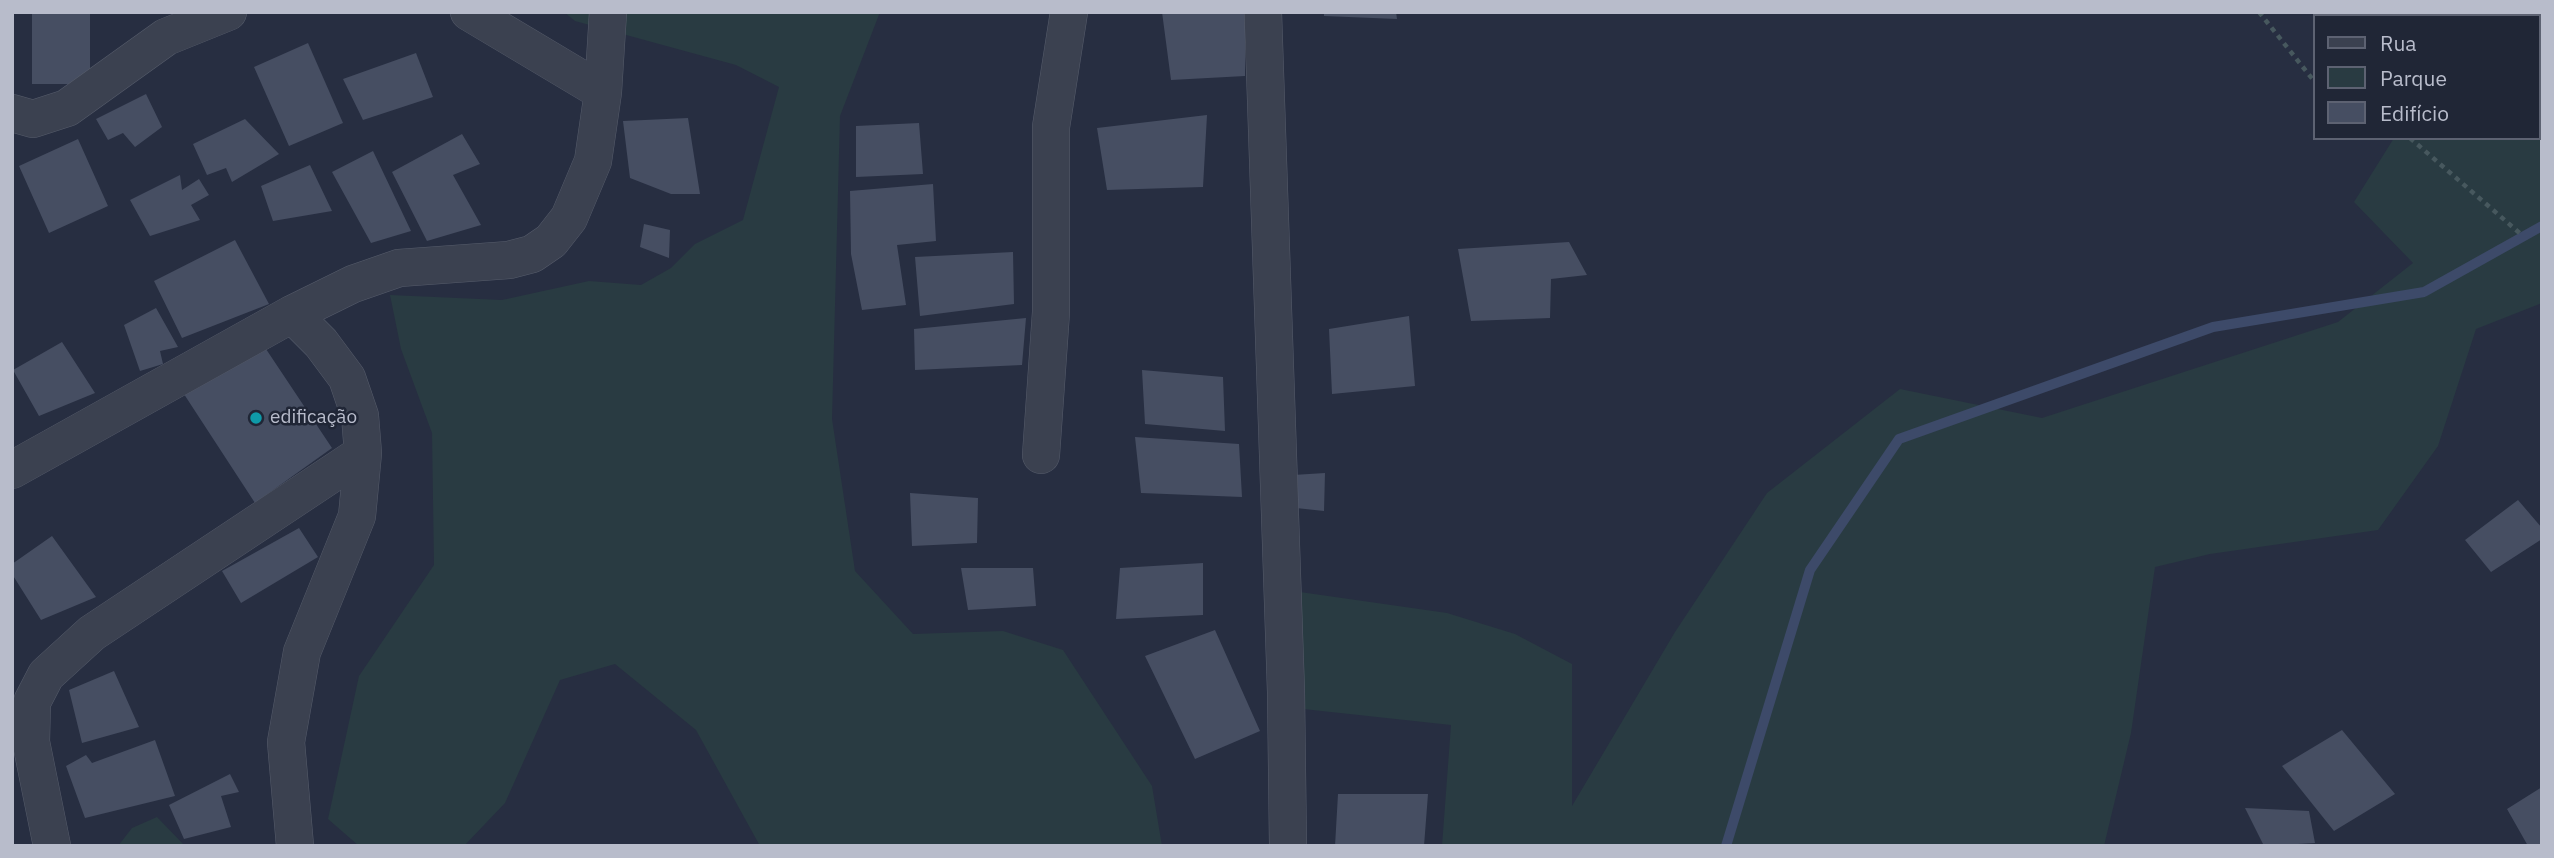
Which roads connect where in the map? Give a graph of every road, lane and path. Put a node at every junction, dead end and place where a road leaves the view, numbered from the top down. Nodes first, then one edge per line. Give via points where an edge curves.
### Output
1 (228, 12) edge
2 (470, 12) edge
3 (608, 12) edge
4 (1069, 12) edge
5 (1263, 12) edge
6 (2259, 12) edge
7 (2312, 78) edge
8 (603, 92) junction
9 (12, 113) edge
10 (2412, 140) edge
11 (2523, 236) dead end
12 (292, 314) junction
13 (363, 453) junction
14 (1041, 454) dead end
15 (12, 470) edge
16 (52, 846) edge
17 (295, 846) edge
18 (1288, 846) edge

1 - 9 street via 166,37 67,107 33,119
2 - 8 street
3 - 8 street
4 - 14 street via 1051,127 1051,312
5 - 18 street
6 - 7 path
8 - 12 street via 593,161 569,218 551,241 532,254 509,260 399,268
10 - 11 path
12 - 13 street via 347,378 360,416
12 - 15 street
13 - 16 street via 119,614 69,650 46,675 32,702 31,743
13 - 17 street via 356,516 302,652 286,742

